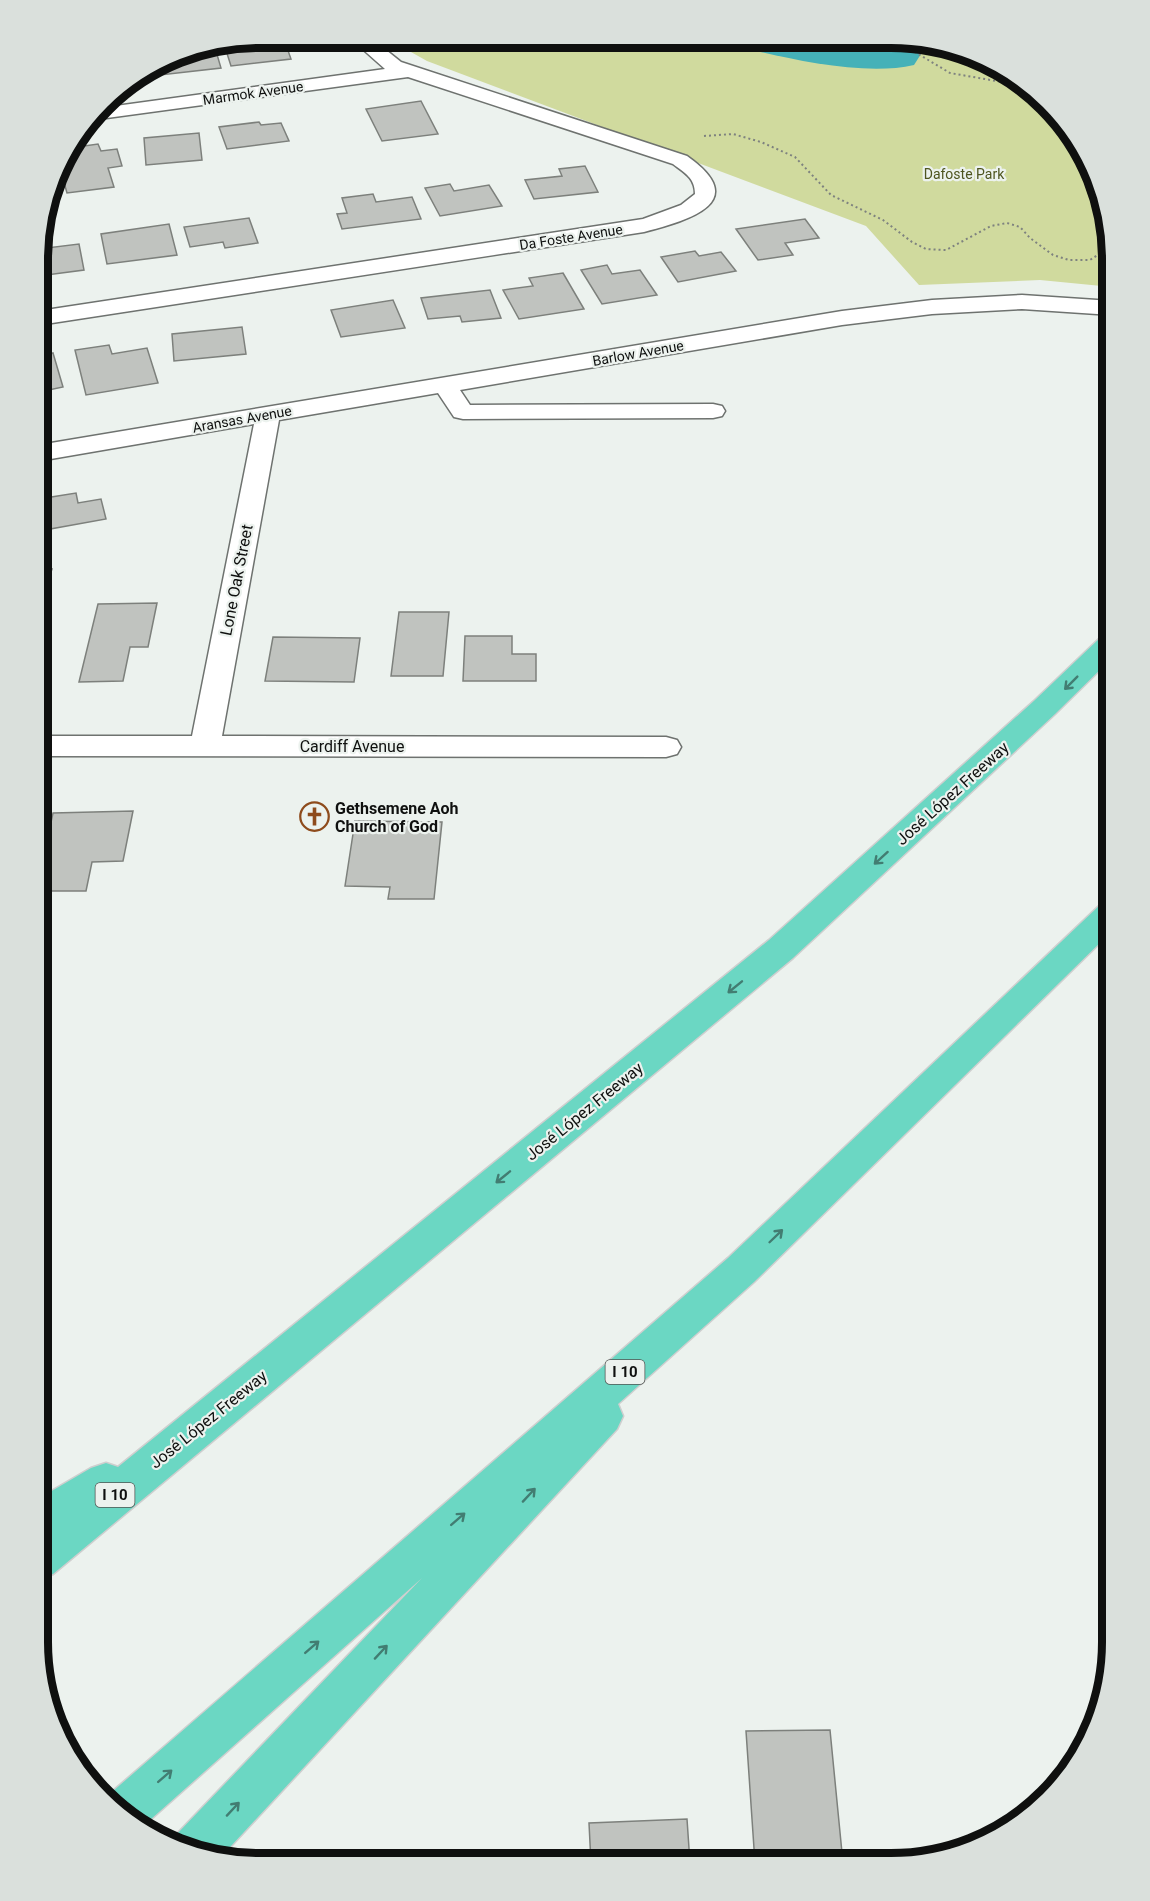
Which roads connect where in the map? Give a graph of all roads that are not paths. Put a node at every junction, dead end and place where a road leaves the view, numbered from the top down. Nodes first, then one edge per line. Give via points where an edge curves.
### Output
1 (372, 48) edge
2 (410, 71) junction
3 (106, 114) edge
4 (1102, 307) edge
5 (48, 317) edge
6 (444, 385) junction
7 (713, 411) dead end
8 (268, 414) junction
9 (48, 451) edge
10 (1102, 652) edge
11 (48, 746) edge
12 (205, 746) junction
13 (666, 747) dead end
14 (1102, 922) edge
15 (741, 1270) junction
16 (193, 1431) junction
17 (48, 1516) edge
18 (48, 1551) edge
19 (129, 1808) edge
20 (200, 1845) edge

1 - 2 street, Da Foste Avenue via 394,66
2 - 3 street, Marmok Avenue
2 - 5 street, Da Foste Avenue via 680,160 704,180 706,195 699,205 644,225
4 - 6 street, Barlow Avenue via 989,301 909,308
6 - 7 street via 463,412
6 - 8 street, Aransas Avenue
8 - 9 street, Aransas Avenue
8 - 12 street, Lone Oak Street
10 -> 16 highway, José López Freeway / I 10 via 781,949
11 - 12 street, Cardiff Avenue
12 - 13 street, Cardiff Avenue
15 -> 14 highway, I 10
19 -> 15 highway, I 10
20 -> 15 highway
16 - 17 highway
16 - 18 highway, José López Freeway / I 10

